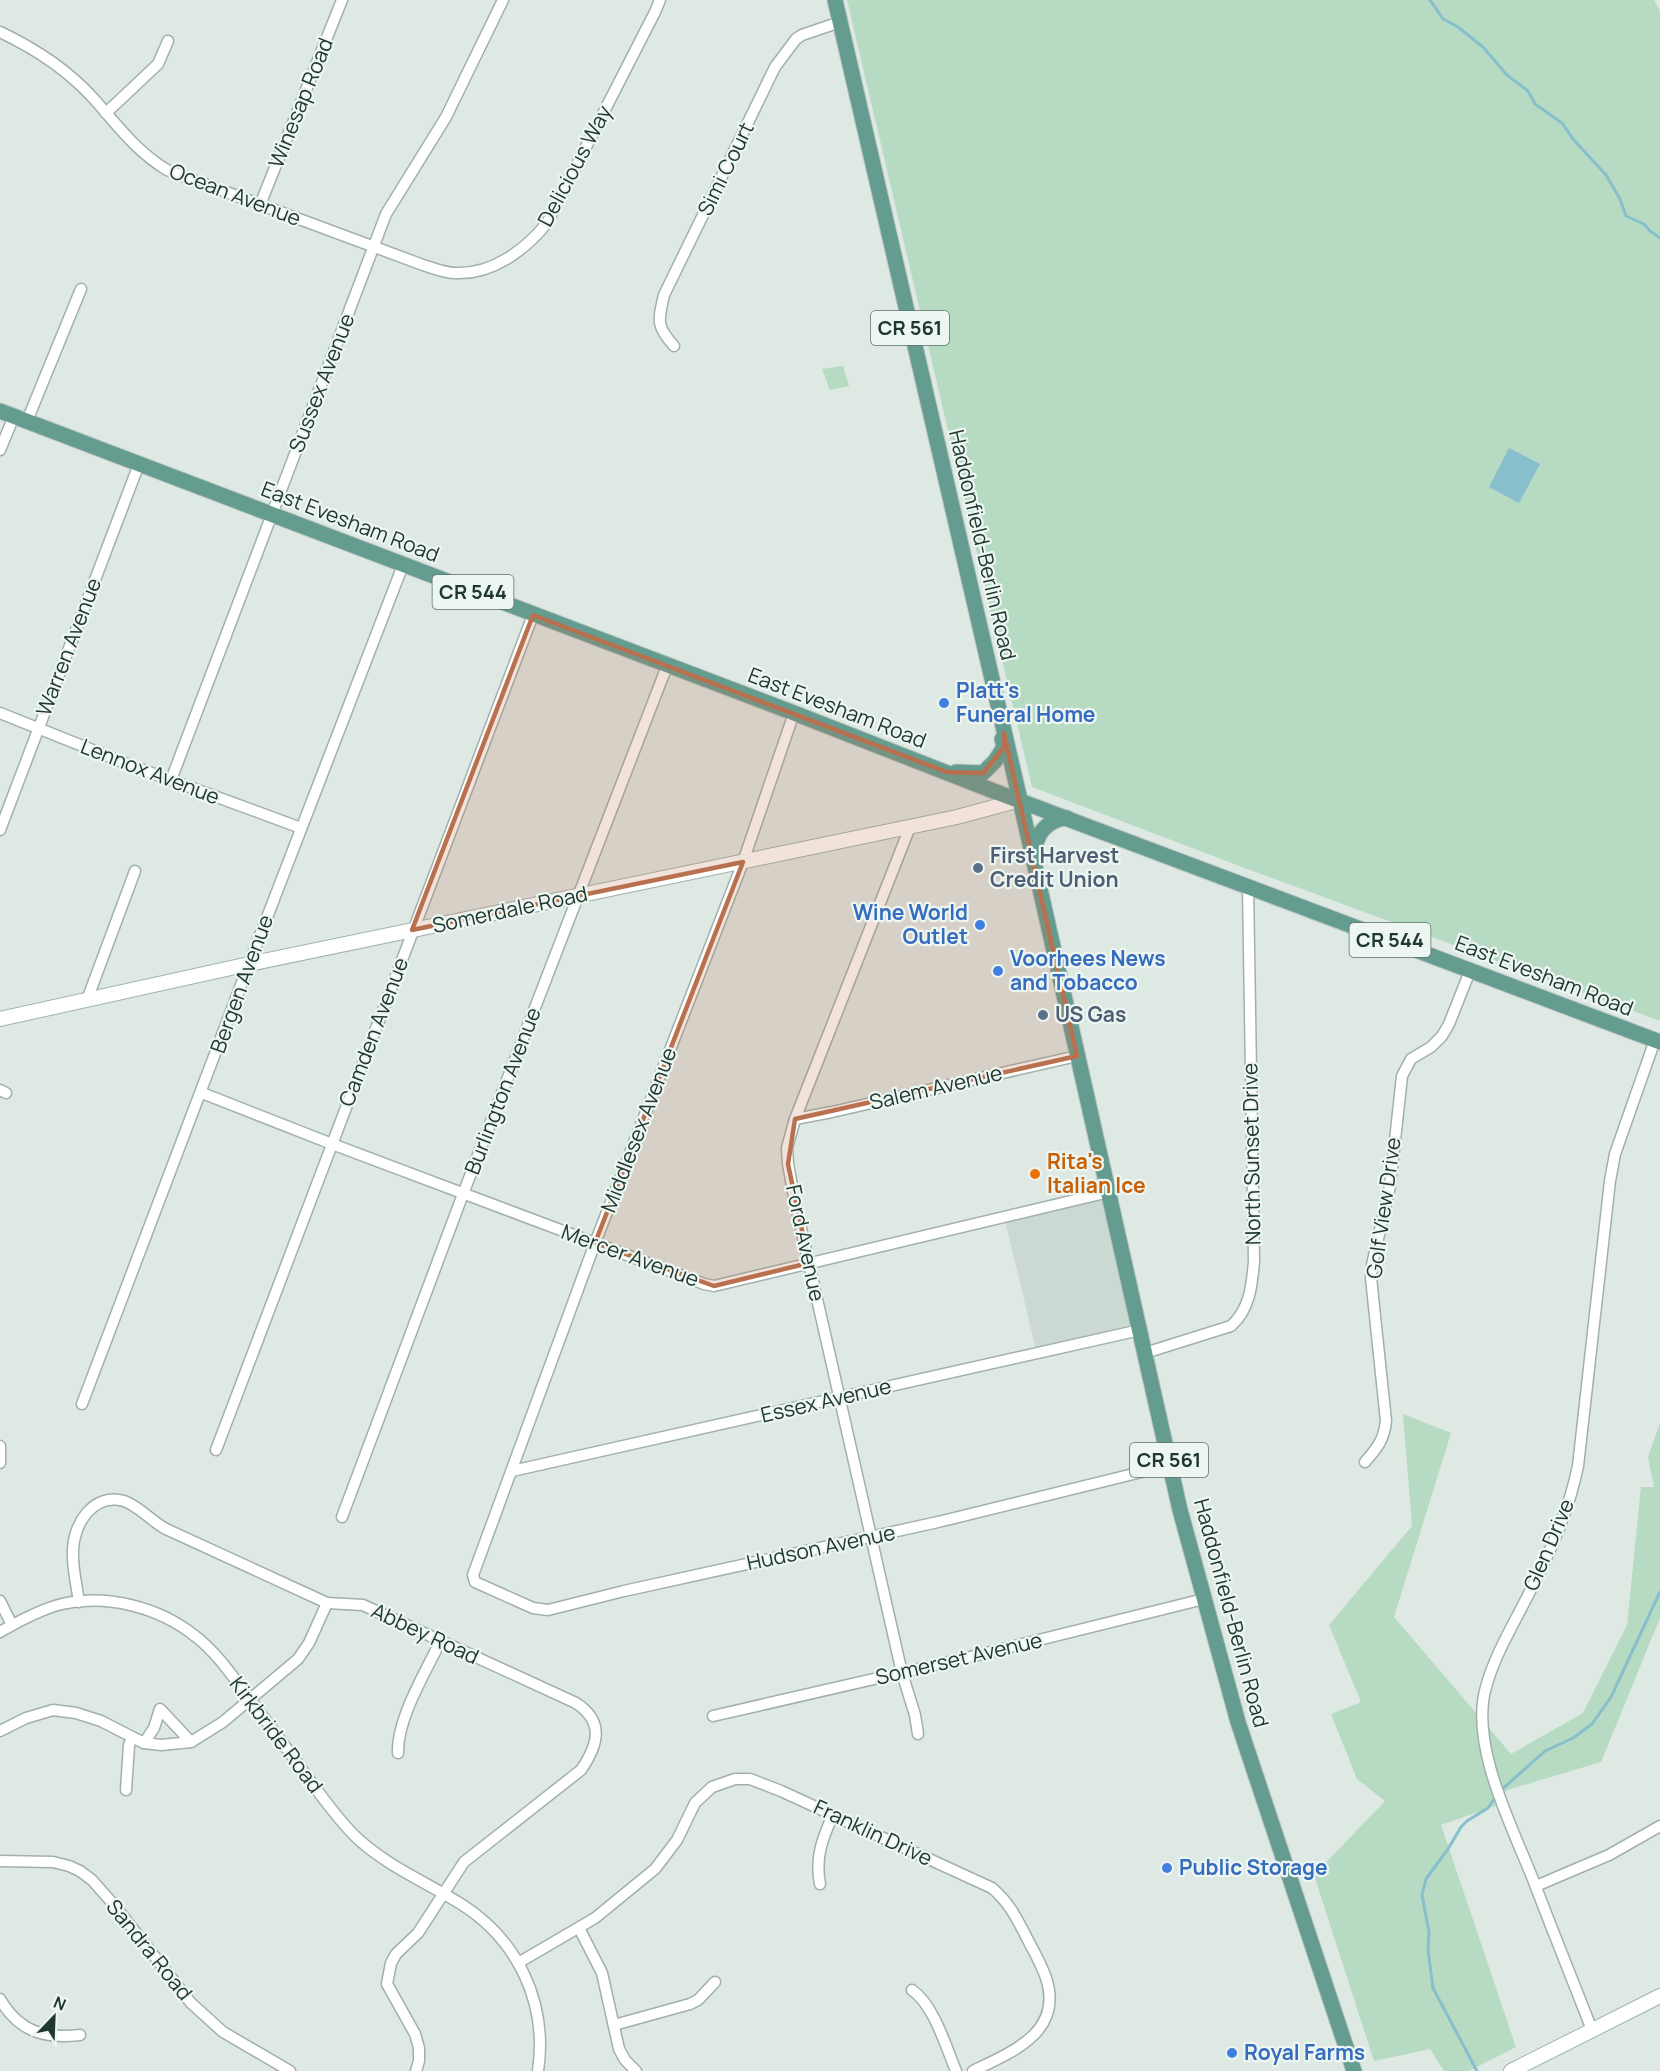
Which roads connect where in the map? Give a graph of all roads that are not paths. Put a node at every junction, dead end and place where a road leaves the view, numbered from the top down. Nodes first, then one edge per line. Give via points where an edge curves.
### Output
1 (342, 0) edge
2 (503, 0) edge
3 (660, 0) edge
4 (836, 0) edge
5 (840, 22) junction
6 (0, 32) edge
7 (168, 41) dead end
8 (106, 113) junction
9 (260, 205) junction
10 (374, 247) junction
11 (81, 289) dead end
12 (674, 346) dead end
13 (14, 416) edge
14 (0, 450) edge
15 (139, 464) junction
16 (272, 514) junction
17 (404, 566) junction
18 (533, 615) junction
19 (667, 666) junction
20 (0, 713) edge
21 (794, 713) junction
22 (39, 728) junction
23 (1004, 733) junction
24 (947, 772) junction
25 (171, 780) junction
26 (1020, 800) junction
27 (1067, 818) junction
28 (910, 827) junction
29 (301, 828) junction
30 (0, 830) edge
31 (1034, 859) junction
32 (743, 862) junction
33 (135, 871) dead end
34 (1248, 886) junction
35 (579, 896) junction
36 (412, 930) junction
37 (249, 964) junction
38 (1470, 971) junction
39 (87, 1000) junction
40 (0, 1019) edge
41 (1658, 1041) edge
42 (1077, 1056) junction
43 (202, 1093) junction
44 (795, 1119) junction
45 (332, 1144) junction
46 (1109, 1192) junction
47 (463, 1194) junction
48 (595, 1243) junction
49 (808, 1263) junction
50 (1140, 1330) junction
51 (1145, 1353) junction
52 (840, 1399) junction
53 (82, 1404) dead end
54 (0, 1446) edge
55 (216, 1450) dead end
56 (1365, 1462) dead end
57 (0, 1463) edge
58 (1170, 1465) junction
59 (512, 1471) junction
60 (342, 1517) dead end
61 (871, 1537) junction
62 (475, 1582) joint
63 (1204, 1599) junction
64 (0, 1602) edge
65 (79, 1602) junction
66 (327, 1603) junction
67 (12, 1625) junction
68 (0, 1632) edge
69 (440, 1642) junction
70 (902, 1673) junction
71 (250, 1699) junction
72 (713, 1716) dead end
73 (0, 1731) edge
74 (918, 1734) dead end
75 (132, 1738) junction
76 (191, 1742) junction
77 (144, 1743) junction
78 (398, 1753) dead end
79 (126, 1790) dead end
80 (833, 1815) junction
81 (1660, 1826) edge
82 (0, 1861) edge
83 (820, 1884) dead end
84 (1536, 1886) junction
85 (444, 1894) junction
86 (579, 1928) junction
87 (518, 1963) junction
88 (714, 1982) dead end
89 (912, 1990) dead end
90 (1660, 1996) edge
91 (0, 1999) edge
92 (614, 2025) junction
93 (1592, 2030) junction
94 (80, 2035) dead end
95 (290, 2071) edge
96 (416, 2071) edge
97 (538, 2071) edge
98 (636, 2071) edge
99 (956, 2071) edge
100 (973, 2071) edge
101 (1354, 2071) edge
102 (1510, 2071) edge

1 - 9 street, Winesap Road
2 - 10 street, Sussex Avenue via 446,117 386,214
3 - 10 street, Delicious Way via 557,206 533,240 512,256 469,273 452,273
4 - 5 main road, Haddonfield-Berlin Road / CR 561
5 - 12 street, Simi Court via 796,39 775,68 664,295 660,323
5 - 23 main road, Haddonfield-Berlin Road / CR 561
6 - 8 street, Ocean Avenue via 45,55
7 - 8 street via 158,64
8 - 9 street, Ocean Avenue via 121,132 167,170
9 - 10 street, Ocean Avenue
10 - 16 street, Sussex Avenue
11 - 13 street
13 - 14 street
13 - 15 main road, East Evesham Road / CR 544
15 - 16 main road, East Evesham Road / CR 544
15 - 22 street, Warren Avenue
16 - 17 main road, East Evesham Road / CR 544
16 - 25 street, Sussex Avenue
17 - 18 main road, East Evesham Road / CR 544
17 - 29 street, Bergen Avenue
18 - 19 main road, East Evesham Road / CR 544
18 - 36 street, Camden Avenue
19 - 21 main road, East Evesham Road / CR 544
19 - 35 street, Burlington Avenue
20 - 22 street, Lennox Avenue
21 - 24 main road, East Evesham Road / CR 544
21 - 32 street, Middlesex Avenue
22 - 25 street, Lennox Avenue
22 - 30 street, Warren Avenue
23 - 24 main road via 1004,747 983,773
23 - 26 main road, Haddonfield-Berlin Road / CR 561
24 - 26 main road, East Evesham Road / CR 544
25 - 29 street, Lennox Avenue
26 - 27 main road, East Evesham Road / CR 544
26 - 28 main road, Somerdale Road
26 - 31 main road, Haddonfield-Berlin Road / CR 561
27 - 31 main road via 1057,819 1042,830
27 - 34 main road, East Evesham Road / CR 544
28 - 32 main road, Somerdale Road
28 - 44 street, Ford Avenue
29 - 37 street, Bergen Avenue
31 - 42 main road, Haddonfield-Berlin Road / CR 561
32 - 35 main road, Somerdale Road
32 - 48 street, Middlesex Avenue
33 - 39 street
34 - 38 main road, East Evesham Road / CR 544
34 - 51 street, North Sunset Drive via 1252,1290 1240,1318 1231,1326
35 - 36 main road, Somerdale Road
35 - 47 street, Burlington Avenue
36 - 37 main road, Somerdale Road
36 - 45 street, Camden Avenue
37 - 39 main road, Somerdale Road
37 - 43 street, Bergen Avenue
38 - 41 main road, East Evesham Road / CR 544
38 - 56 street, Golf View Drive via 1442,1036 1411,1059 1402,1076 1390,1186 1371,1278 1386,1421 1380,1445
39 - 40 main road, Somerdale Road
41 - 84 street, Glen Drive via 1615,1154 1573,1489 1539,1574 1495,1661 1482,1706 1481,1725 1492,1775
42 - 44 street, Salem Avenue
42 - 46 main road, Haddonfield-Berlin Road / CR 561
43 - 45 street, Mercer Avenue
43 - 53 street, Bergen Avenue
44 - 49 street, Ford Avenue via 787,1148 788,1164
45 - 47 street, Mercer Avenue
45 - 55 street, Camden Avenue
46 - 49 street, Mercer Avenue
46 - 50 main road, Haddonfield-Berlin Road / CR 561
47 - 48 street, Mercer Avenue
47 - 60 street, Burlington Avenue
48 - 49 street, Mercer Avenue via 714,1286
48 - 59 street, Middlesex Avenue
49 - 52 street, Ford Avenue
50 - 51 main road, Haddonfield-Berlin Road / CR 561
50 - 52 street, Essex Avenue
51 - 58 main road, Haddonfield-Berlin Road / CR 561
52 - 59 street, Essex Avenue
52 - 61 street, Ford Avenue
54 - 57 street
58 - 61 street, Hudson Avenue
58 - 63 main road, Haddonfield-Berlin Road / CR 561
59 - 62 street, Middlesex Avenue via 473,1575
61 - 62 street, Hudson Avenue via 548,1610 533,1608
61 - 70 street, Ford Avenue
63 - 70 street, Somerset Avenue
63 - 101 main road, Haddonfield-Berlin Road / CR 561 via 1238,1722
64 - 67 street
65 - 66 street, Abbey Road via 72,1554 77,1530 98,1503 120,1500 155,1523
65 - 67 street, Kirkbride Road via 50,1608
65 - 71 street, Kirkbride Road via 98,1600 133,1606 176,1623 207,1647
66 - 69 street, Abbey Road via 363,1605
66 - 71 street via 298,1659
67 - 68 street, Kirkbride Road
69 - 78 street via 402,1723
69 - 85 street, Abbey Road via 576,1703 590,1715 596,1737 594,1749 581,1770 464,1862
70 - 72 street, Somerset Avenue
70 - 74 street, Ford Avenue
71 - 76 street
71 - 85 street, Kirkbride Road via 356,1837
73 - 75 street via 53,1710 101,1721
75 - 77 street
75 - 79 street
76 - 77 street
76 - 77 street via 160,1709
80 - 83 street via 818,1857
80 - 86 street, Franklin Drive via 756,1781 724,1781 695,1803 677,1840 655,1869
80 - 100 street, Franklin Drive via 992,1888 1013,1911 1046,1976 1047,2015 1034,2036 1022,2046
81 - 84 street via 1609,1856
82 - 95 street, Sandra Road via 53,1862 80,1871 115,1906 191,2003 222,2032
84 - 93 street, Glen Drive
85 - 87 street, Kirkbride Road via 497,1933
85 - 96 street, Abbey Road via 418,1933 396,1954 388,1972 387,1984 419,2048
86 - 87 street, Franklin Drive
86 - 92 street via 602,1973
87 - 97 street, Kirkbride Road via 536,2010 540,2033
88 - 92 street via 690,2004
89 - 99 street via 927,2006
90 - 93 main road
91 - 94 street via 20,2024 34,2032 47,2036
92 - 98 street via 618,2049
93 - 102 main road

